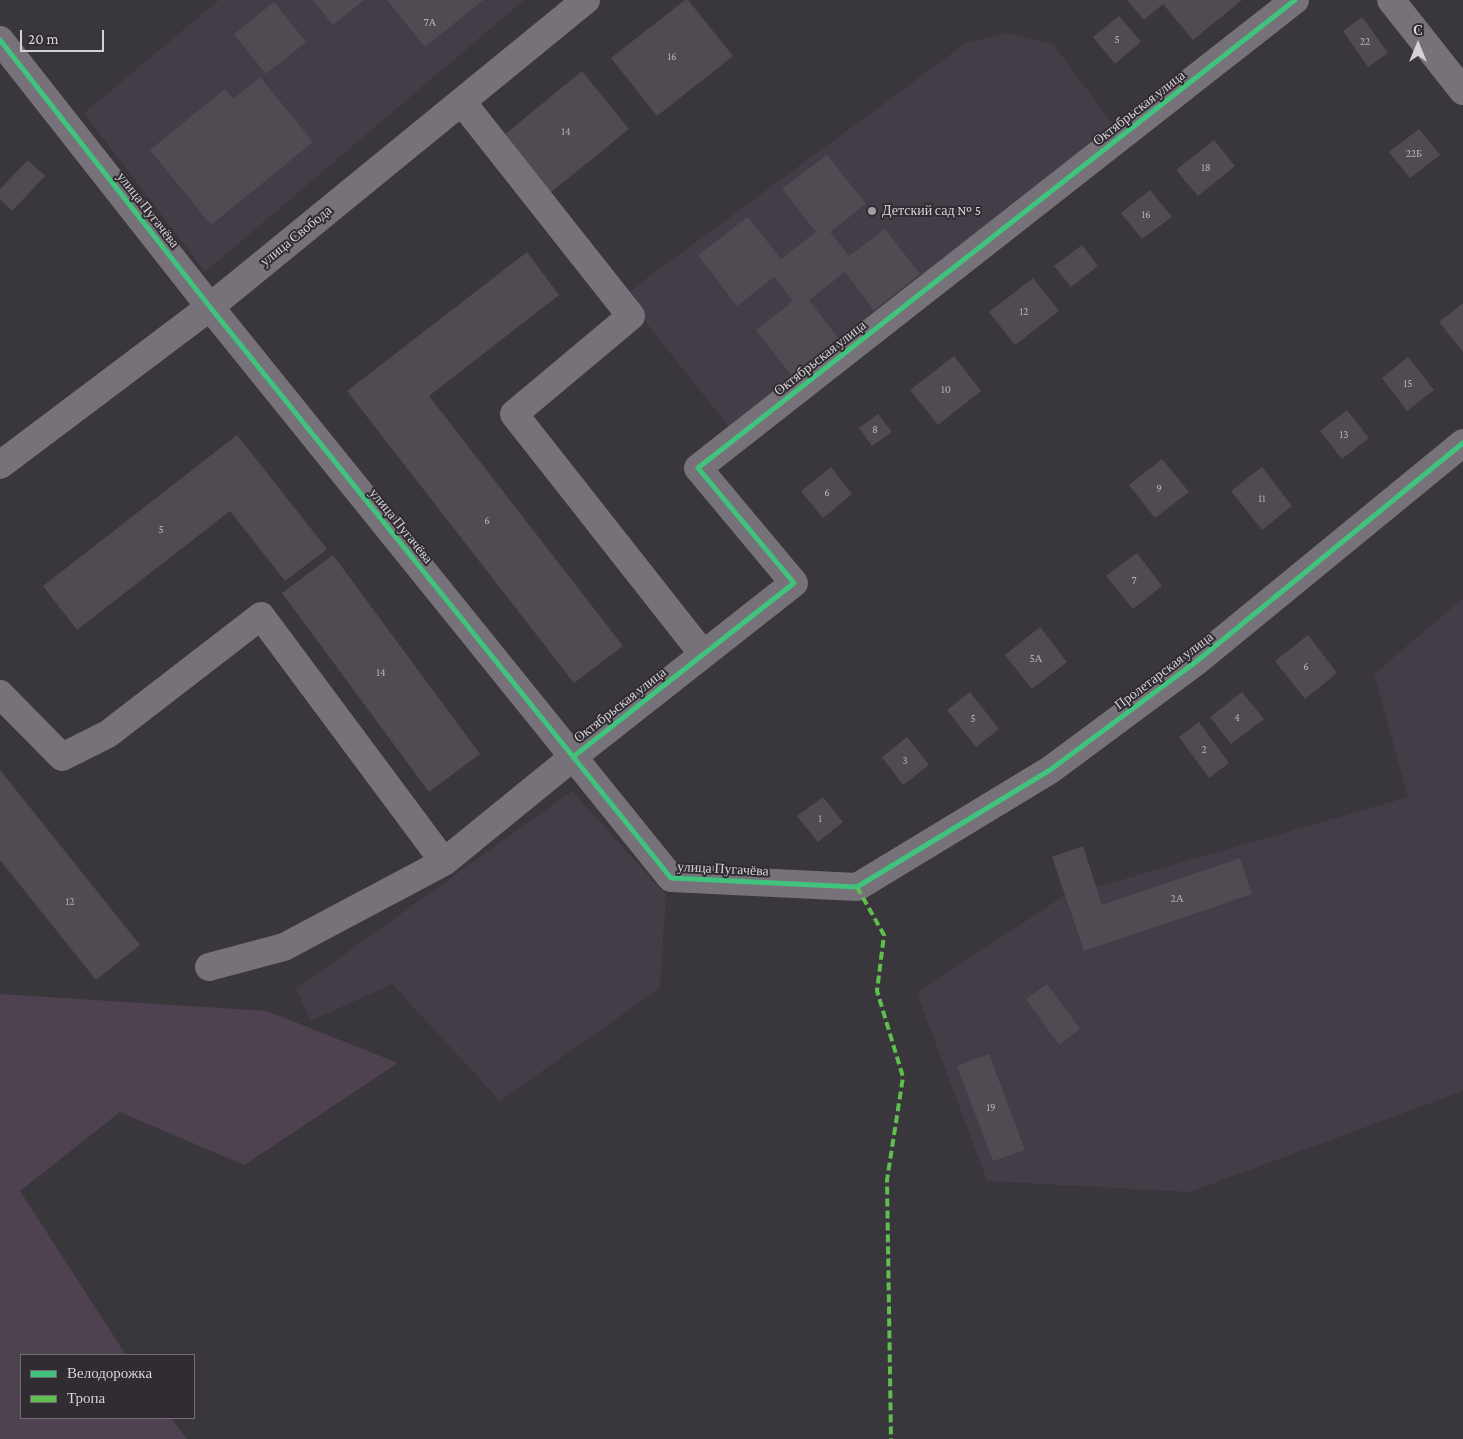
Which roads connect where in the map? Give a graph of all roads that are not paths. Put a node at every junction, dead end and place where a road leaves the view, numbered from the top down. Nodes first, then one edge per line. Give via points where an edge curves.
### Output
1 (586, 0) edge
2 (1295, 0) edge
3 (1391, 0) edge
4 (0, 40) edge
5 (1463, 91) edge
6 (462, 102) junction
7 (210, 307) junction
8 (1463, 443) edge
9 (0, 465) edge
10 (703, 654) junction
11 (0, 694) edge
12 (573, 757) junction
13 (444, 862) junction
14 (857, 887) joint
15 (209, 967) dead end

1 - 6 street, улица Свобода
2 - 10 street, Октябрьская улица via 698,468 794,582
3 - 5 street
4 - 7 street, улица Пугачёва
6 - 7 street, улица Свобода
6 - 10 street via 631,316 514,414
7 - 9 street, улица Свобода
7 - 12 street, улица Пугачёва
8 - 14 street, Пролетарская улица via 1197,661 1050,770
10 - 12 street, Октябрьская улица
11 - 13 street via 62,757 108,734 261,616
12 - 13 street, Октябрьская улица
12 - 14 street, улица Пугачёва via 671,878
13 - 15 street, Октябрьская улица via 284,947

